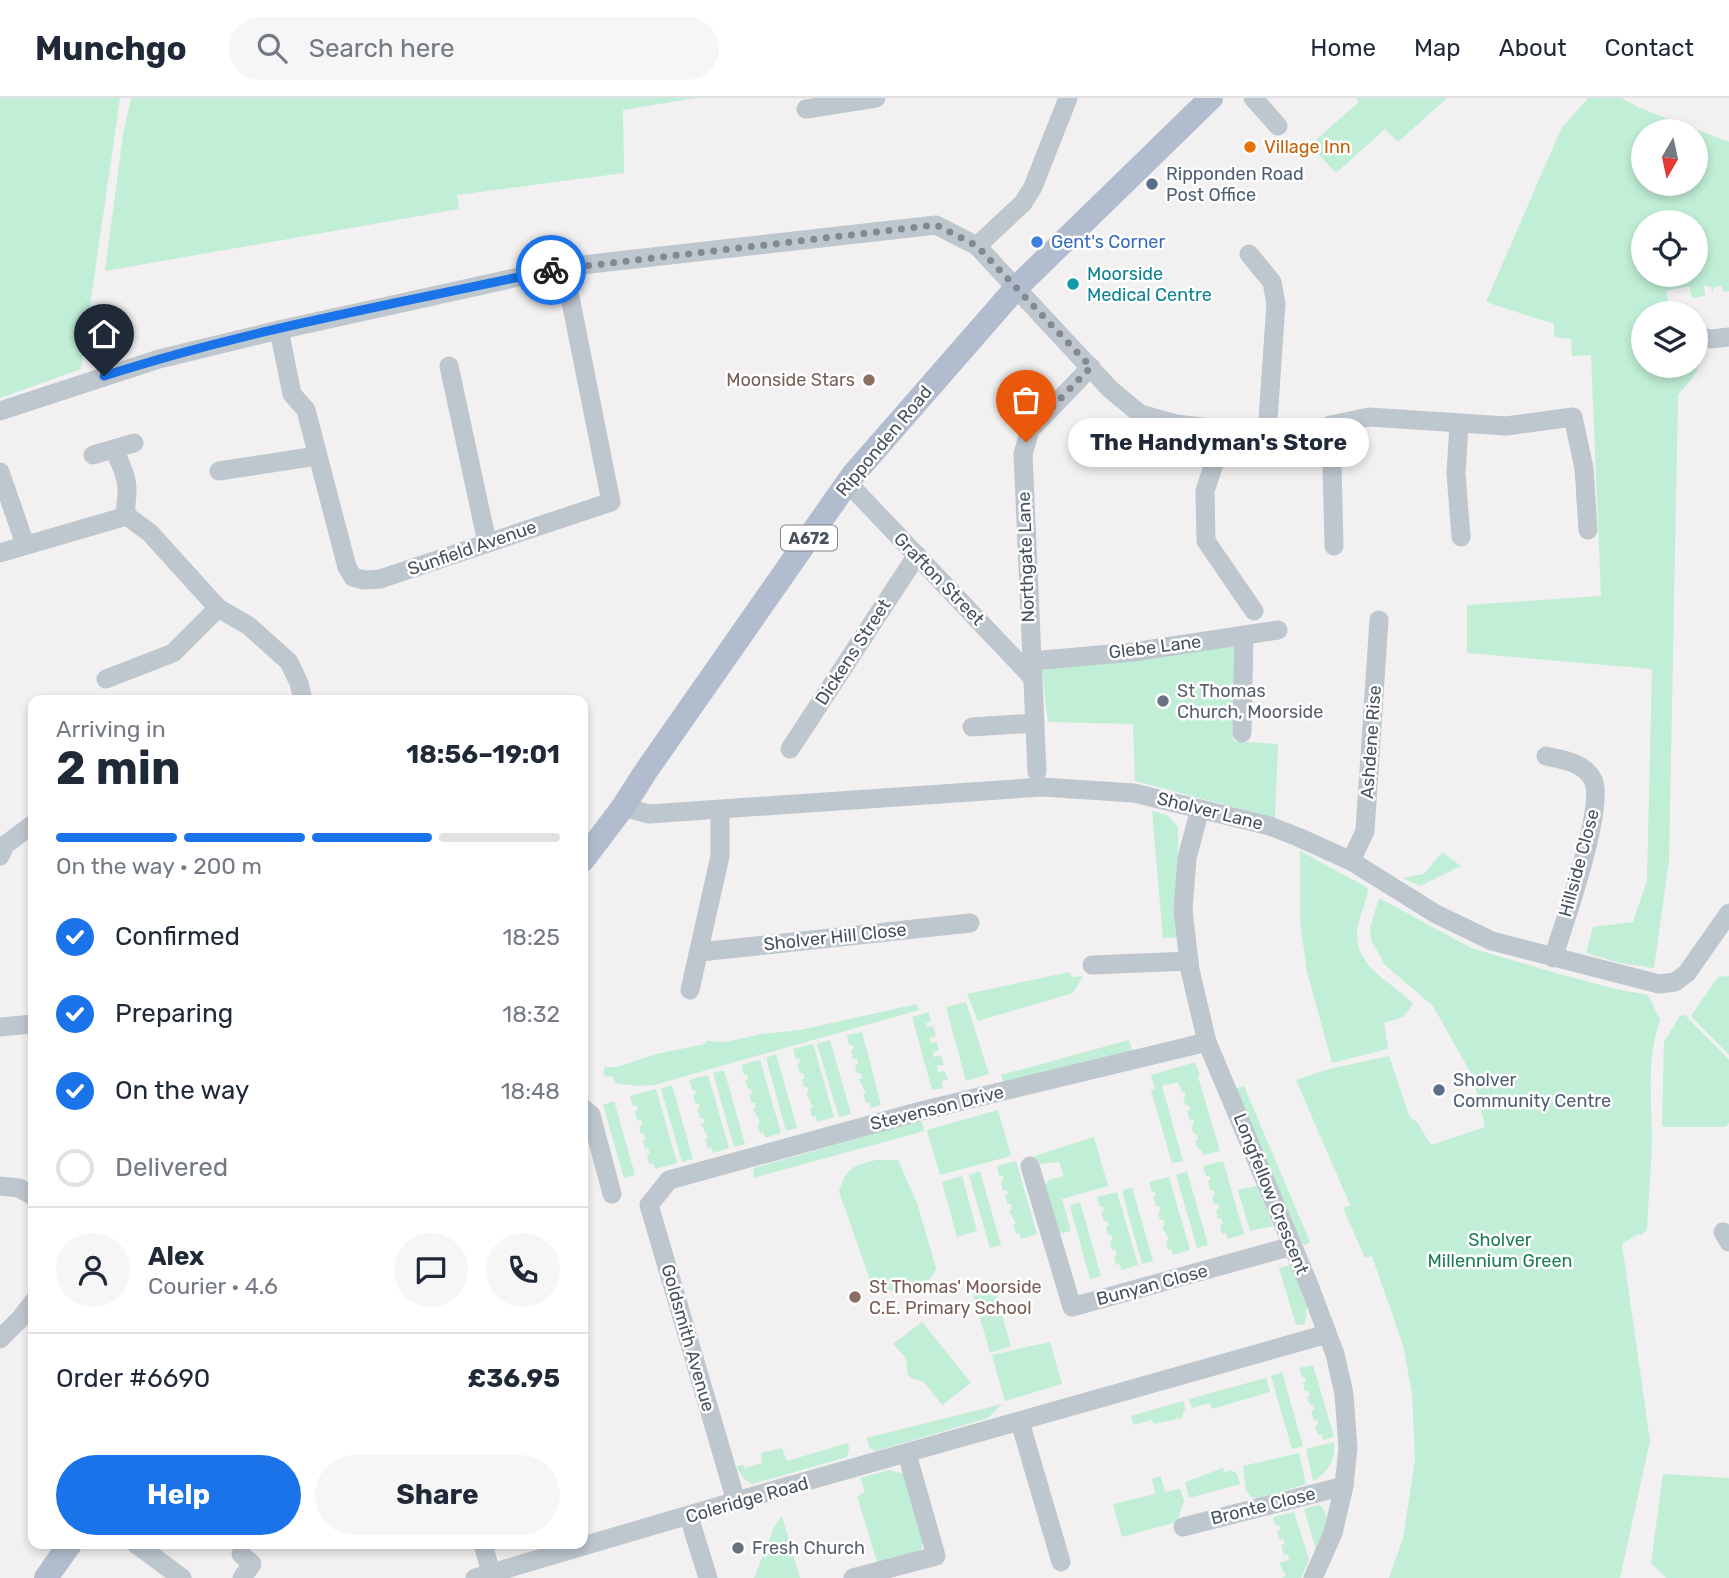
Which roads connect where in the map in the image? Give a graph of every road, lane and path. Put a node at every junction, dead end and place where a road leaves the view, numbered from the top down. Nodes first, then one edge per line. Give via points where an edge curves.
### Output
1 (876, 98) edge
2 (1068, 98) edge
3 (1210, 98) edge
4 (1253, 98) edge
5 (806, 109) dead end
6 (1278, 126) dead end
7 (977, 246) junction
8 (1249, 254) dead end
9 (564, 267) junction
10 (1017, 287) junction
11 (279, 330) junction
12 (1729, 337) edge
13 (1708, 338) edge
14 (449, 366) dead end
15 (1091, 367) junction
16 (0, 411) edge
17 (1459, 424) junction
18 (1331, 425) junction
19 (1224, 433) junction
20 (1273, 434) junction
21 (134, 443) dead end
22 (114, 449) junction
23 (93, 455) dead end
24 (317, 456) junction
25 (219, 471) dead end
26 (0, 472) edge
27 (848, 483) junction
28 (127, 516) junction
29 (1588, 530) dead end
30 (1461, 537) dead end
31 (487, 542) junction
32 (25, 544) junction
33 (1334, 547) dead end
34 (0, 553) edge
35 (917, 555) junction
36 (218, 608) junction
37 (1254, 611) dead end
38 (1379, 620) dead end
39 (1278, 630) dead end
40 (1244, 635) junction
41 (1031, 668) junction
42 (106, 679) dead end
43 (302, 695) edge
44 (1035, 723) junction
45 (972, 727) dead end
46 (1242, 733) dead end
47 (790, 749) dead end
48 (1546, 756) dead end
49 (1037, 772) dead end
50 (623, 807) junction
51 (1200, 809) junction
52 (720, 810) junction
53 (28, 828) edge
54 (588, 853) edge
55 (0, 856) edge
56 (1351, 861) junction
57 (1729, 912) edge
58 (970, 923) dead end
59 (700, 952) junction
60 (1553, 958) junction
61 (1189, 961) junction
62 (1092, 965) dead end
63 (690, 990) dead end
64 (28, 1024) edge
65 (0, 1027) edge
66 (1207, 1042) junction
67 (588, 1112) edge
68 (1030, 1166) dead end
69 (668, 1180) joint
70 (0, 1185) edge
71 (28, 1193) edge
72 (612, 1194) dead end
73 (1292, 1246) junction
74 (28, 1309) edge
75 (1327, 1334) junction
76 (0, 1339) edge
77 (1020, 1422) junction
78 (907, 1454) junction
79 (1343, 1486) junction
80 (736, 1501) junction
81 (689, 1517) junction
82 (1183, 1527) dead end
83 (588, 1546) edge
84 (67, 1549) edge
85 (142, 1549) edge
86 (483, 1549) edge
87 (577, 1549) edge
88 (241, 1554) dead end
89 (1062, 1562) dead end
90 (173, 1575) edge
91 (483, 1576) edge
92 (46, 1578) edge
93 (242, 1578) edge
94 (708, 1578) edge
95 (853, 1578) edge
96 (1313, 1578) edge

1 - 5 street
2 - 7 street via 1033,187 1023,203
3 - 10 main road, Ripponden Road / A672
4 - 6 street
7 - 9 street via 936,225
7 - 10 street
8 - 20 street via 1272,282 1276,304 1268,419
9 - 11 street
9 - 31 street, Sunfield Avenue via 611,502
10 - 15 street
10 - 27 main road, Ripponden Road / A672
11 - 16 street via 159,359
11 - 24 street, Sunfield Avenue via 292,394 306,410
12 - 13 street
14 - 31 street
15 - 19 street via 1140,414
15 - 41 street, Northgate Lane via 1030,430 1023,454
17 - 18 street via 1369,417
17 - 29 street via 1506,426 1573,418 1586,478
17 - 30 street via 1456,473
18 - 20 street via 1312,432
18 - 33 street
19 - 20 street
19 - 37 street via 1205,491 1206,541
21 - 22 street
22 - 23 street
22 - 28 street via 124,473
24 - 25 street
24 - 31 street, Sunfield Avenue via 353,577 380,579
26 - 32 street
27 - 35 street, Grafton Street
27 - 50 main road, Ripponden Road / A672
28 - 32 street
28 - 36 street via 150,533
32 - 34 street
35 - 41 street, Grafton Street
35 - 47 street, Dickens Street
36 - 42 street via 173,653
36 - 43 street via 249,626 289,662
38 - 56 street, Ashdene Rise via 1365,831
39 - 40 street, Glebe Lane
40 - 41 street, Glebe Lane
40 - 46 street
41 - 44 street, Northgate Lane
44 - 45 street
44 - 49 street, Northgate Lane
48 - 60 street, Hillside Close via 1581,766 1596,790 1583,859
50 - 52 street, Sholver Lane via 649,814
50 - 54 main road, Ripponden Road / A672
51 - 52 street, Sholver Lane via 1134,793 1042,787
51 - 56 street, Sholver Lane via 1270,827
51 - 61 street, Longfellow Crescent via 1186,858 1184,910
52 - 59 street via 720,856
53 - 55 street via 5,845
56 - 60 street, Sholver Lane via 1463,929
57 - 60 street, Sholver Lane via 1691,968 1675,982 1658,984
58 - 59 street, Sholver Hill Close
59 - 63 street
61 - 62 street
61 - 66 street, Longfellow Crescent
64 - 65 street
66 - 69 street, Stevenson Drive via 921,1111
66 - 73 street, Longfellow Crescent
67 - 72 street
68 - 73 street, Bunyan Close via 1072,1307
69 - 80 street, Goldsmith Avenue via 649,1205
70 - 71 street
73 - 75 street, Longfellow Crescent
74 - 76 street
75 - 77 street, Coleridge Road
75 - 79 street, Longfellow Crescent via 1345,1404 1348,1448
77 - 78 street, Coleridge Road
77 - 89 street
78 - 80 street, Coleridge Road
78 - 95 street via 936,1556
79 - 82 street, Bronte Close
79 - 96 street, Longfellow Crescent via 1333,1533
80 - 81 street, Coleridge Road
81 - 83 street, Coleridge Road
81 - 94 street
84 - 92 main road
85 - 90 street
86 - 91 street
87 - 91 street, Coleridge Road
88 - 93 street via 252,1564

